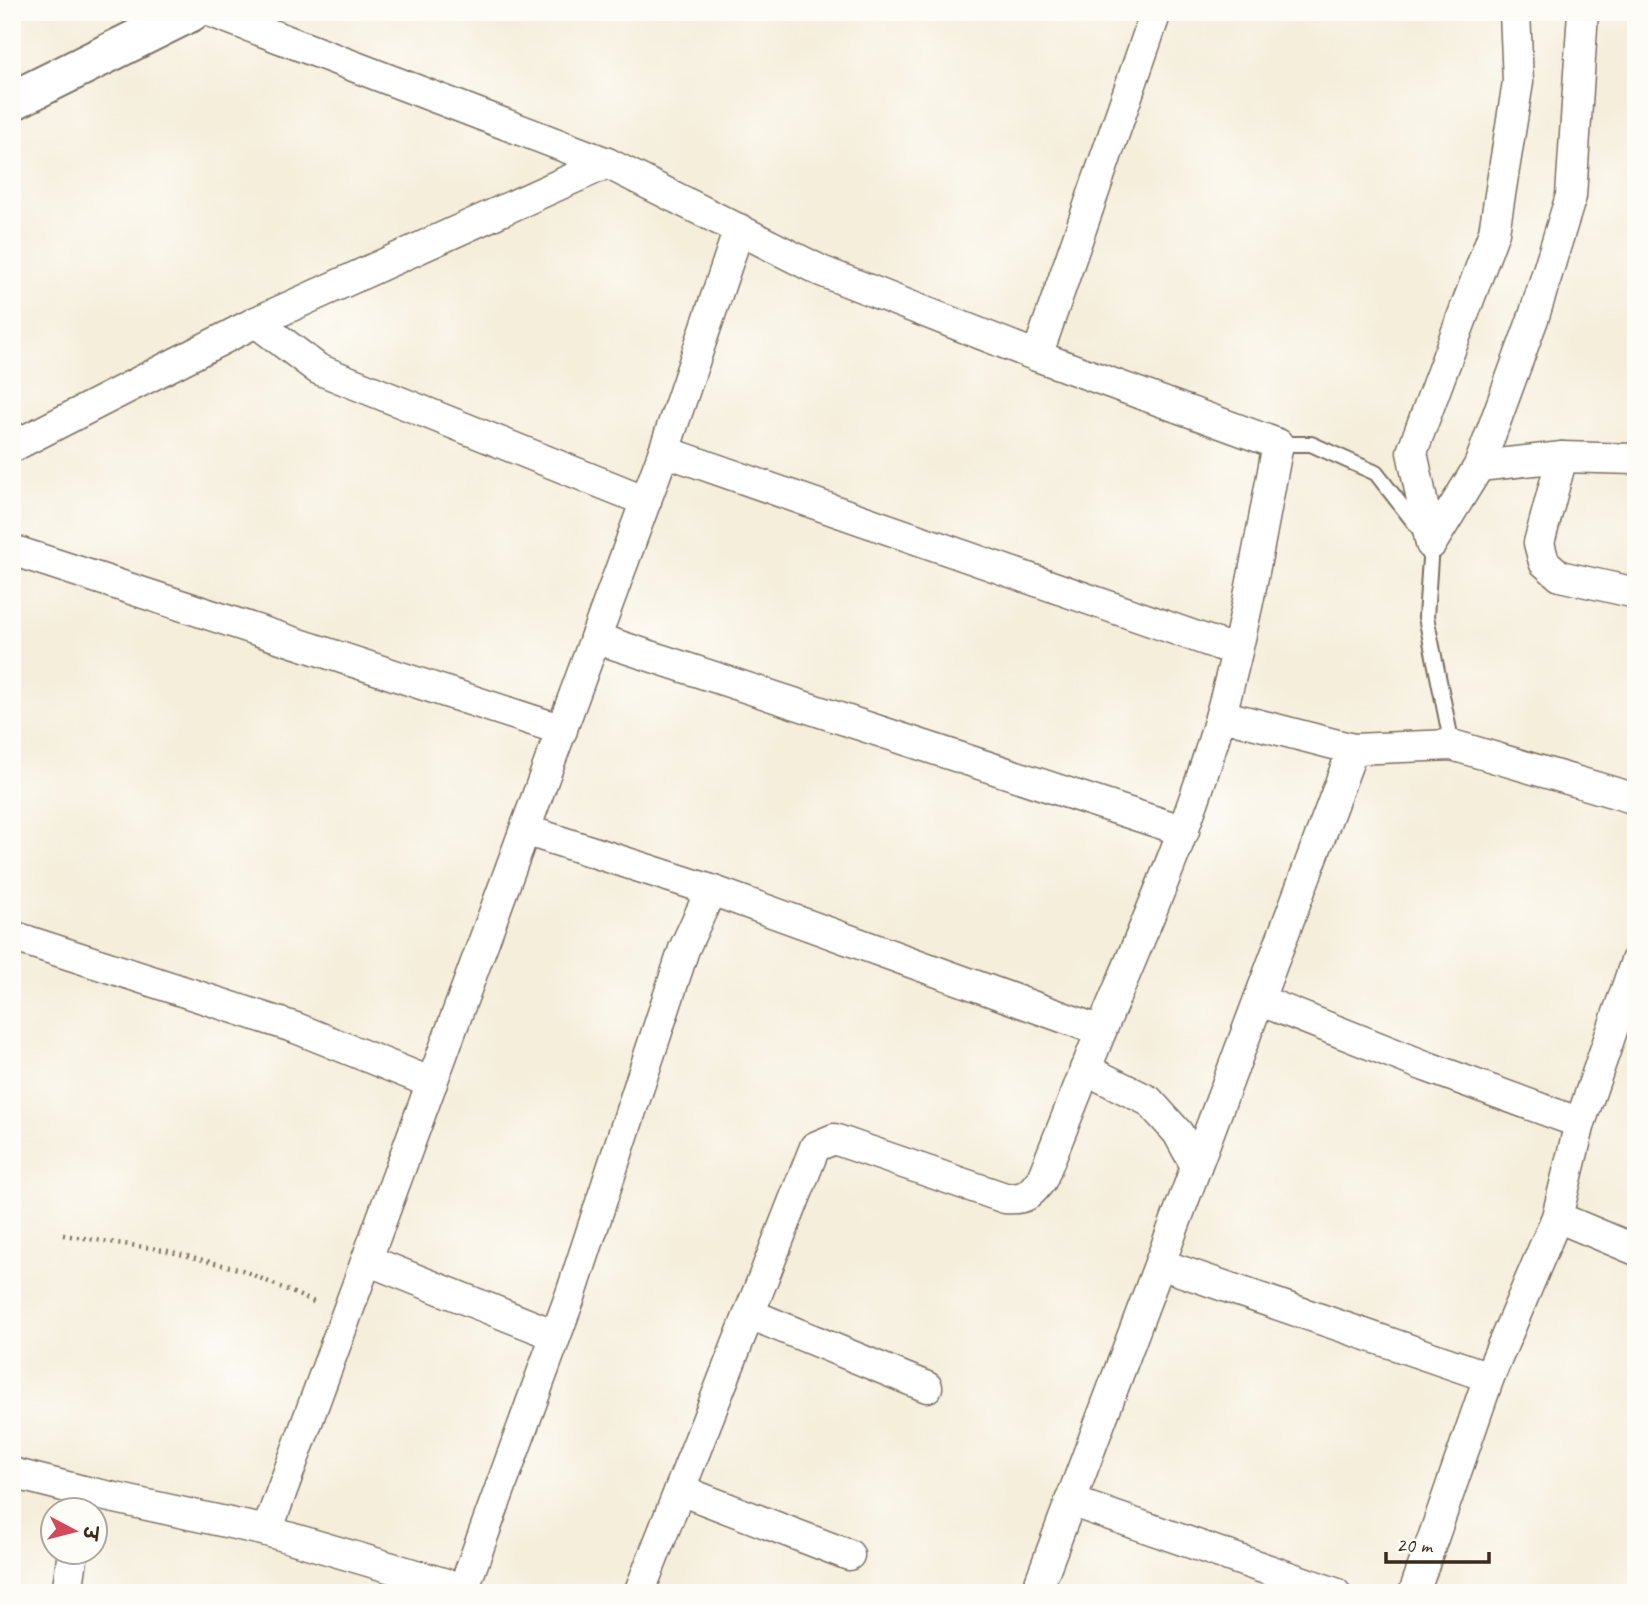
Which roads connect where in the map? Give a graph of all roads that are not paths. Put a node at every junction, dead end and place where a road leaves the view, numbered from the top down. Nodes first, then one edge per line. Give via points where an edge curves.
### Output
1 (191, 12) edge
2 (212, 12) edge
3 (1156, 12) edge
4 (1515, 12) edge
5 (1583, 12) edge
6 (12, 101) edge
7 (607, 163) junction
8 (739, 229) junction
9 (256, 322) junction
10 (1037, 356) junction
11 (1278, 444) junction
12 (12, 447) edge
13 (664, 451) junction
14 (1562, 457) junction
15 (1636, 459) edge
16 (1479, 466) junction
17 (646, 501) junction
18 (1431, 544) junction
19 (12, 550) edge
20 (1636, 593) edge
21 (595, 638) junction
22 (1237, 652) junction
23 (1221, 715) junction
24 (562, 730) junction
25 (1452, 745) junction
26 (1353, 749) junction
27 (1636, 799) edge
28 (525, 830) junction
29 (1184, 831) junction
30 (711, 890) junction
31 (12, 936) edge
32 (1636, 961) edge
33 (1259, 1000) junction
34 (1101, 1031) junction
35 (1085, 1069) junction
36 (432, 1083) junction
37 (1580, 1123) junction
38 (1196, 1166) junction
39 (1557, 1217) junction
40 (1636, 1250) edge
41 (367, 1260) junction
42 (1160, 1265) junction
43 (750, 1314) junction
44 (555, 1335) junction
45 (1489, 1377) junction
46 (927, 1387) dead end
47 (12, 1473) edge
48 (680, 1490) junction
49 (72, 1496) edge
50 (1070, 1501) junction
51 (108, 1504) edge
52 (267, 1531) junction
53 (849, 1555) dead end
54 (71, 1566) edge
55 (462, 1591) edge
56 (67, 1593) edge
57 (639, 1593) edge
58 (1036, 1593) edge
59 (1335, 1593) edge
60 (1414, 1593) edge

1 - 6 street
2 - 7 street
3 - 10 street
4 - 18 street via 1518,82 1494,232 1412,452
5 - 16 street via 1571,196 1534,316
7 - 8 street
7 - 9 street
8 - 10 street via 821,271
8 - 13 street
9 - 12 street
9 - 17 street via 318,369
10 - 11 street
11 - 18 lane via 1311,444 1376,473
11 - 22 street
13 - 17 street
13 - 22 street
14 - 15 street
14 - 16 street
14 - 20 street via 1539,543 1544,562 1560,576
16 - 18 street
17 - 21 street
18 - 25 lane via 1426,617
19 - 24 street
21 - 24 street
21 - 29 street
22 - 23 street
23 - 26 street
23 - 29 street
24 - 28 street
25 - 26 street
25 - 27 street
26 - 33 street
28 - 30 street
28 - 36 street
29 - 34 street
30 - 34 street
30 - 44 street via 684,949
31 - 36 street via 296,1028
32 - 37 street
33 - 37 street
33 - 38 street
34 - 35 street
35 - 38 street via 1149,1101 1178,1133
35 - 43 street via 1042,1180 1019,1199 834,1139 815,1147
36 - 41 street
37 - 39 street
38 - 42 street
39 - 40 street
39 - 45 street
41 - 44 street
41 - 52 street
42 - 45 street
42 - 50 street
43 - 46 street
43 - 48 street
44 - 55 street
45 - 60 street
47 - 49 street
48 - 53 street
48 - 57 street
50 - 58 street
50 - 59 street
51 - 52 street
52 - 55 street
54 - 56 street

